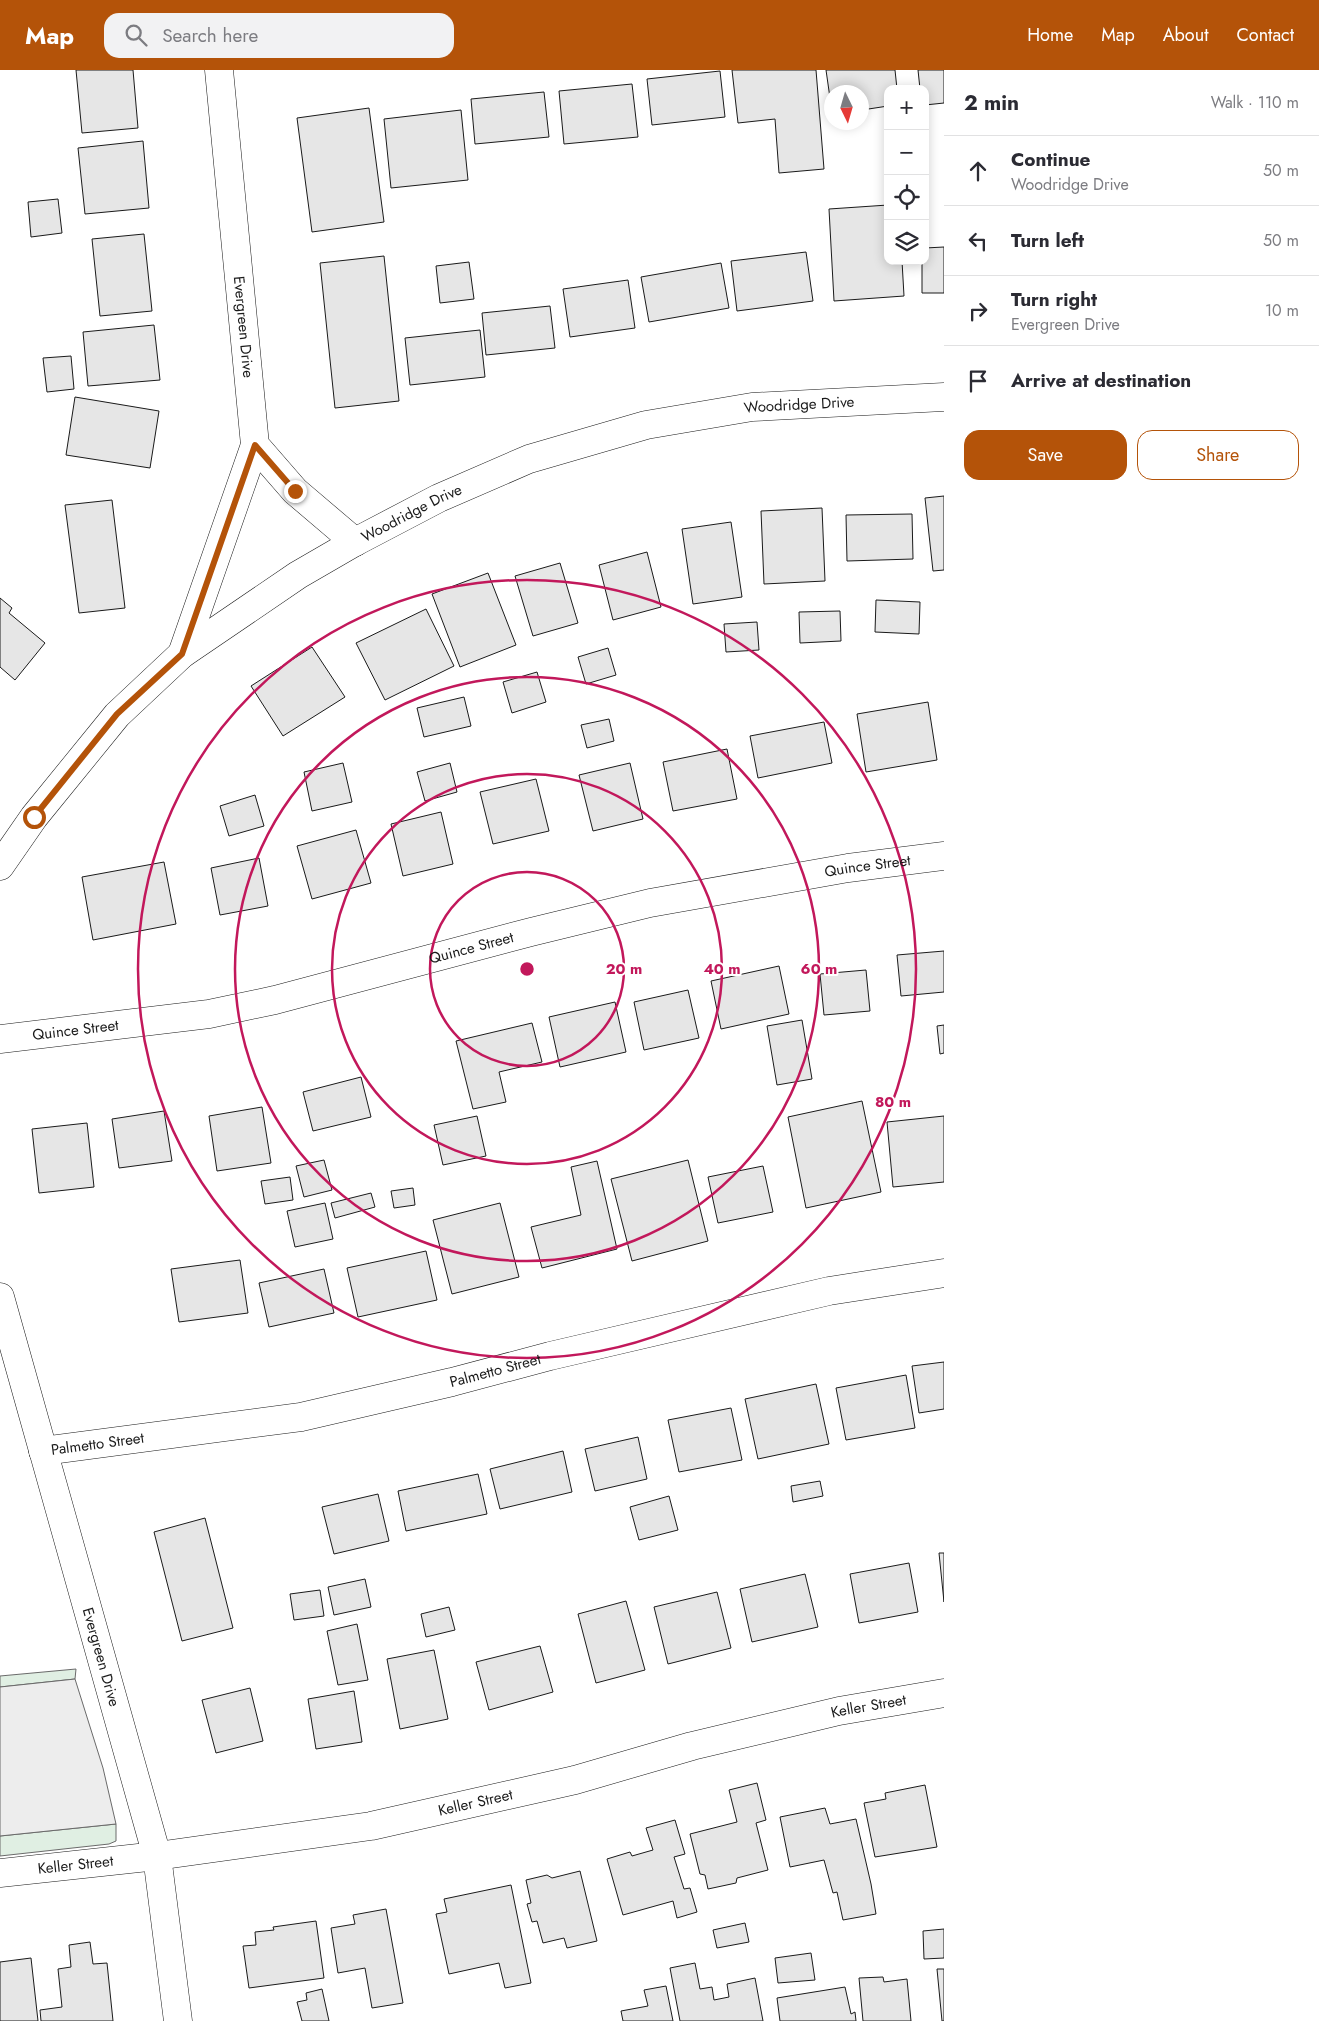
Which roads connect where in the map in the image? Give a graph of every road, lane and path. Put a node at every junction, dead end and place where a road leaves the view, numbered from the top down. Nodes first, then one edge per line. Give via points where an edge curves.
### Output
1 (219, 70) edge
2 (944, 397) edge
3 (255, 445) junction
4 (355, 542) junction
5 (182, 654) junction
6 (944, 856) edge
7 (0, 866) edge
8 (0, 1039) edge
9 (944, 1273) edge
10 (0, 1297) edge
11 (43, 1452) junction
12 (944, 1693) edge
13 (157, 1856) junction
14 (0, 1873) edge
15 (178, 2021) edge

1 - 3 street, Evergreen Drive
2 - 4 street, Woodridge Drive via 752,407 646,425 529,459 439,498
3 - 4 street via 295,491
3 - 5 street
4 - 5 street, Woodridge Drive via 298,575
5 - 7 street, Woodridge Drive via 117,714 34,817
6 - 8 street, Quince Street via 848,868 650,903 275,1000 208,1014
9 - 11 street, Palmetto Street via 829,1291 301,1417
10 - 11 street, Evergreen Drive
11 - 13 street, Evergreen Drive
12 - 13 street, Keller Street via 839,1711 692,1746 574,1780 371,1826
13 - 14 street, Keller Street
13 - 15 street, Evergreen Drive

